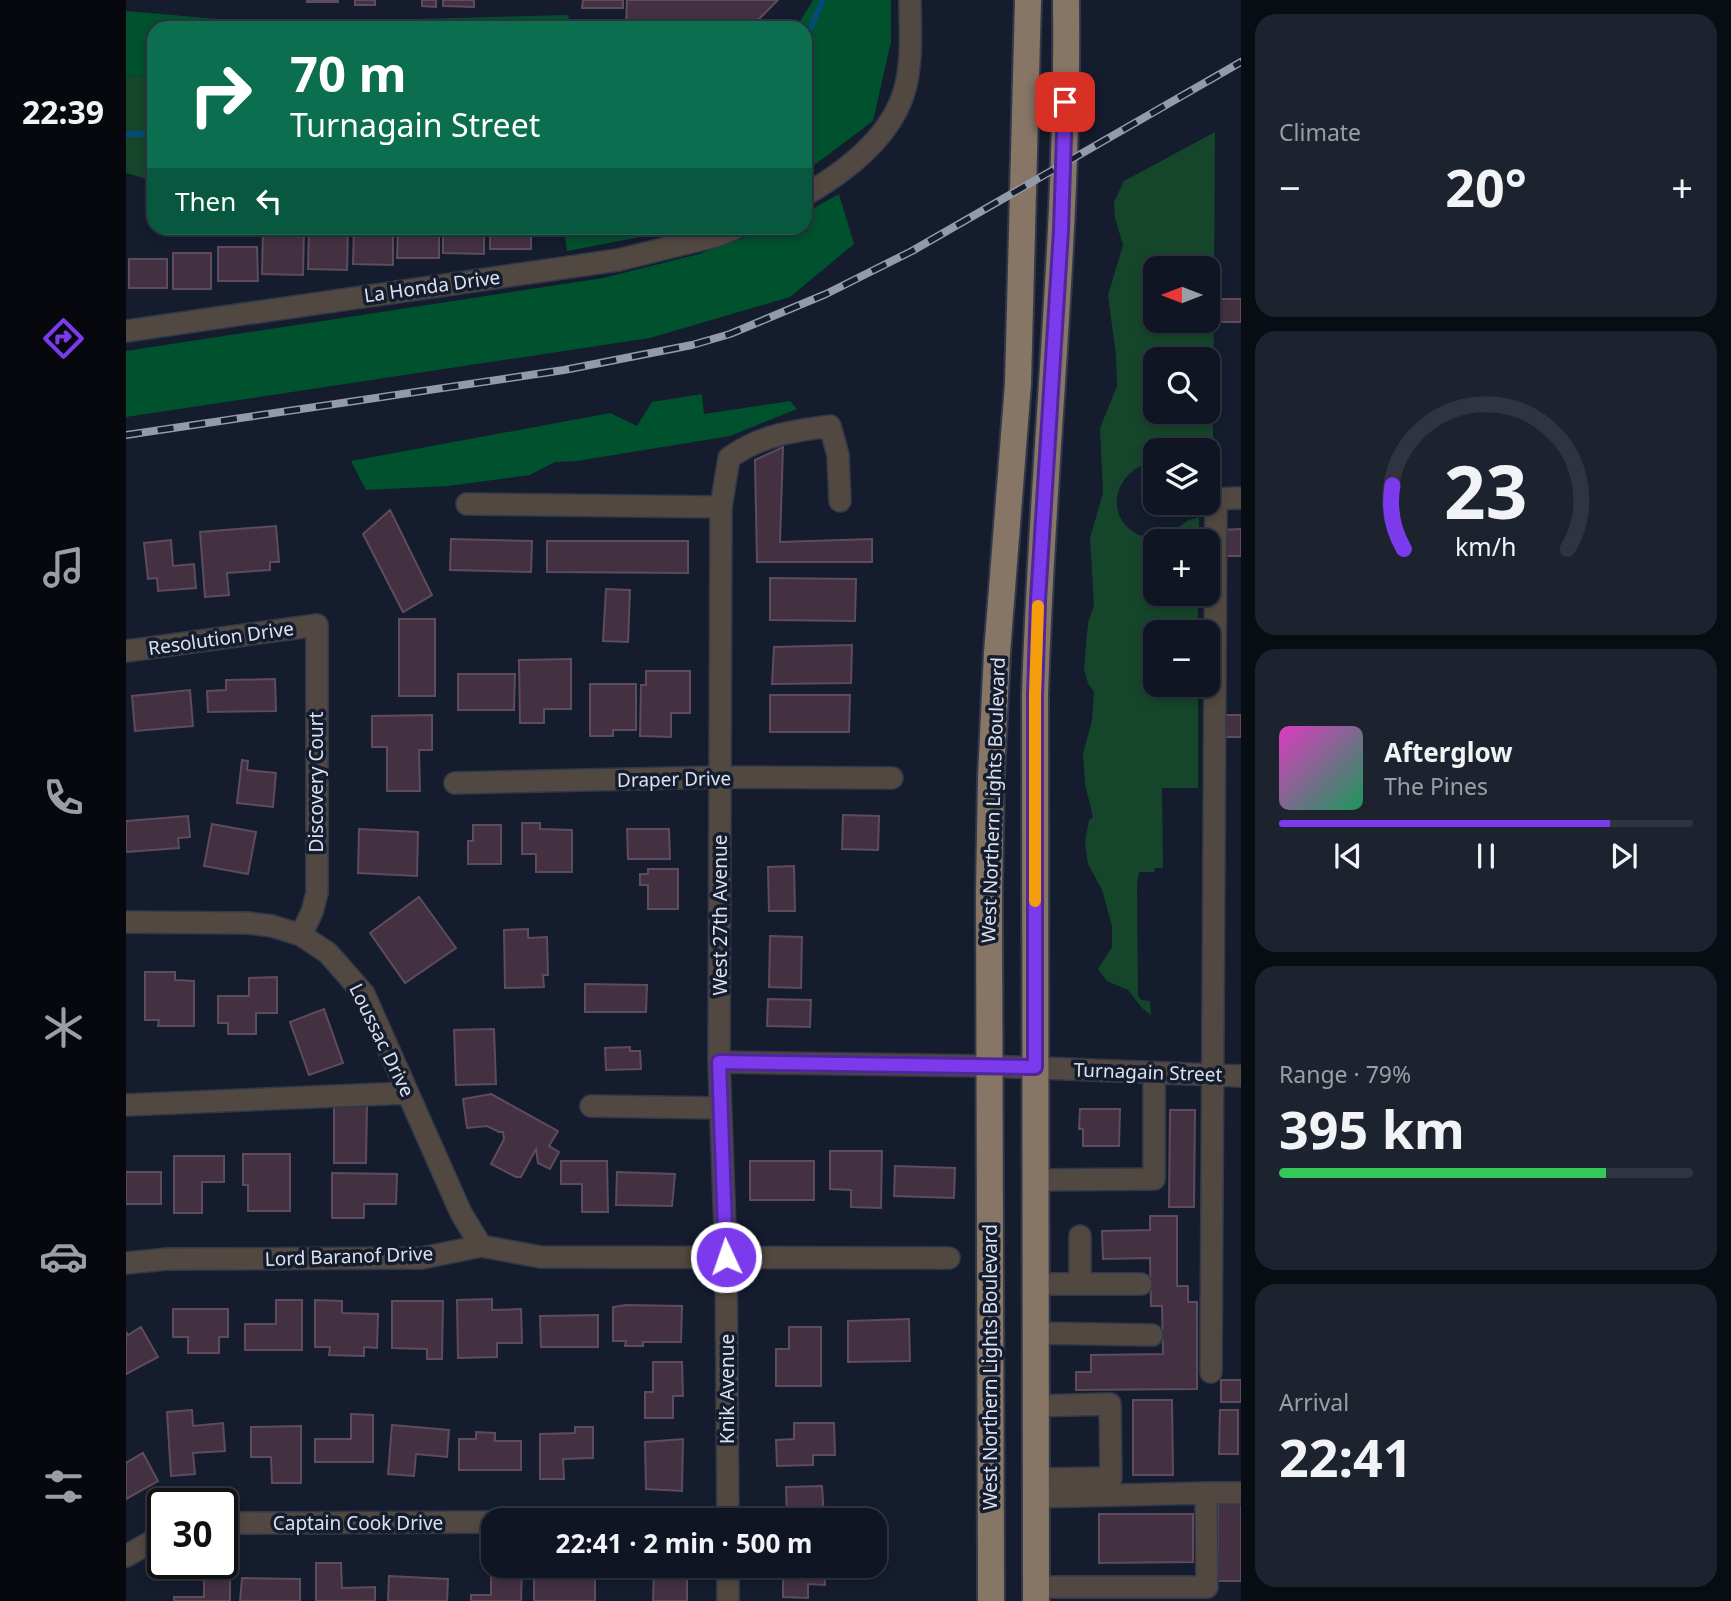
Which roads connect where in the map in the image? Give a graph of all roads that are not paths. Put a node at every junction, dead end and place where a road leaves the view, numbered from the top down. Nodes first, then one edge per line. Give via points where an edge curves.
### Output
1 (910, 0) edge
2 (1028, 0) edge
3 (1066, 0) edge
4 (812, 191) edge
5 (718, 235) edge
6 (126, 331) edge
7 (1241, 498) edge
8 (1220, 499) edge
9 (840, 501) dead end
10 (467, 504) dead end
11 (721, 507) junction
12 (1212, 515) edge
13 (317, 625) joint
14 (126, 651) edge
15 (720, 777) junction
16 (892, 778) dead end
17 (455, 783) dead end
18 (126, 922) edge
19 (301, 935) junction
20 (719, 1062) junction
21 (989, 1066) junction
22 (1035, 1067) junction
23 (1154, 1073) junction
24 (1215, 1075) junction
25 (1241, 1076) edge
26 (408, 1093) junction
27 (126, 1105) edge
28 (591, 1106) dead end
29 (720, 1108) junction
30 (1035, 1180) junction
31 (1080, 1236) dead end
32 (481, 1246) junction
33 (726, 1257) junction
34 (949, 1258) dead end
35 (126, 1263) edge
36 (1035, 1284) junction
37 (1080, 1284) junction
38 (1141, 1284) dead end
39 (1035, 1333) junction
40 (1152, 1335) dead end
41 (1211, 1372) dead end
42 (1035, 1405) junction
43 (1036, 1488) junction
44 (1206, 1493) junction
45 (1241, 1493) edge
46 (728, 1508) edge
47 (481, 1522) edge
48 (238, 1523) edge
49 (147, 1544) edge
50 (126, 1556) edge
51 (728, 1578) edge
52 (1036, 1594) edge
53 (1207, 1594) edge
54 (728, 1601) edge
55 (991, 1601) edge

1 - 4 street via 908,71 897,110 873,144
2 - 21 main road, West Northern Lights Boulevard via 1018,384 991,776
3 - 22 main road, West Northern Lights Boulevard via 1061,231 1035,695
5 - 6 street, La Honda Drive via 618,260
7 - 8 street
9 - 11 street, West 27th Avenue via 838,455 830,426 750,443 729,458
10 - 11 street
11 - 15 street, West 27th Avenue
12 - 24 street
13 - 14 street, Resolution Drive
13 - 19 street, Discovery Court via 317,893
15 - 16 street, Draper Drive
15 - 17 street, Draper Drive
15 - 20 street, West 27th Avenue
18 - 19 street, Loussac Drive via 248,923
19 - 26 street, Loussac Drive via 328,953 364,994
20 - 21 street, Turnagain Street
20 - 29 street, West 27th Avenue
21 - 22 street, Turnagain Street
21 - 55 main road, West Northern Lights Boulevard
22 - 23 street, Turnagain Street
22 - 30 main road, West Northern Lights Boulevard
23 - 24 street, Turnagain Street
23 - 30 street via 1154,1180
24 - 25 street, Turnagain Street
24 - 41 street
26 - 27 street
26 - 32 street, Loussac Drive via 461,1213
28 - 29 street
29 - 33 street, West 27th Avenue
30 - 36 main road, West Northern Lights Boulevard
31 - 37 street
32 - 33 street, Lord Baranof Drive via 541,1257
32 - 35 street, Lord Baranof Drive via 422,1258
33 - 34 street, Lord Baranof Drive
33 - 46 street, Knik Avenue
36 - 37 street
36 - 39 main road, West Northern Lights Boulevard
37 - 38 street
39 - 40 street
39 - 42 main road, West Northern Lights Boulevard
42 - 43 main road, West Northern Lights Boulevard
42 - 43 street via 1110,1404 1111,1478
43 - 44 street
43 - 52 main road, West Northern Lights Boulevard
44 - 45 street
44 - 53 street
47 - 48 street, Captain Cook Drive
49 - 50 street
51 - 54 street
52 - 53 street

